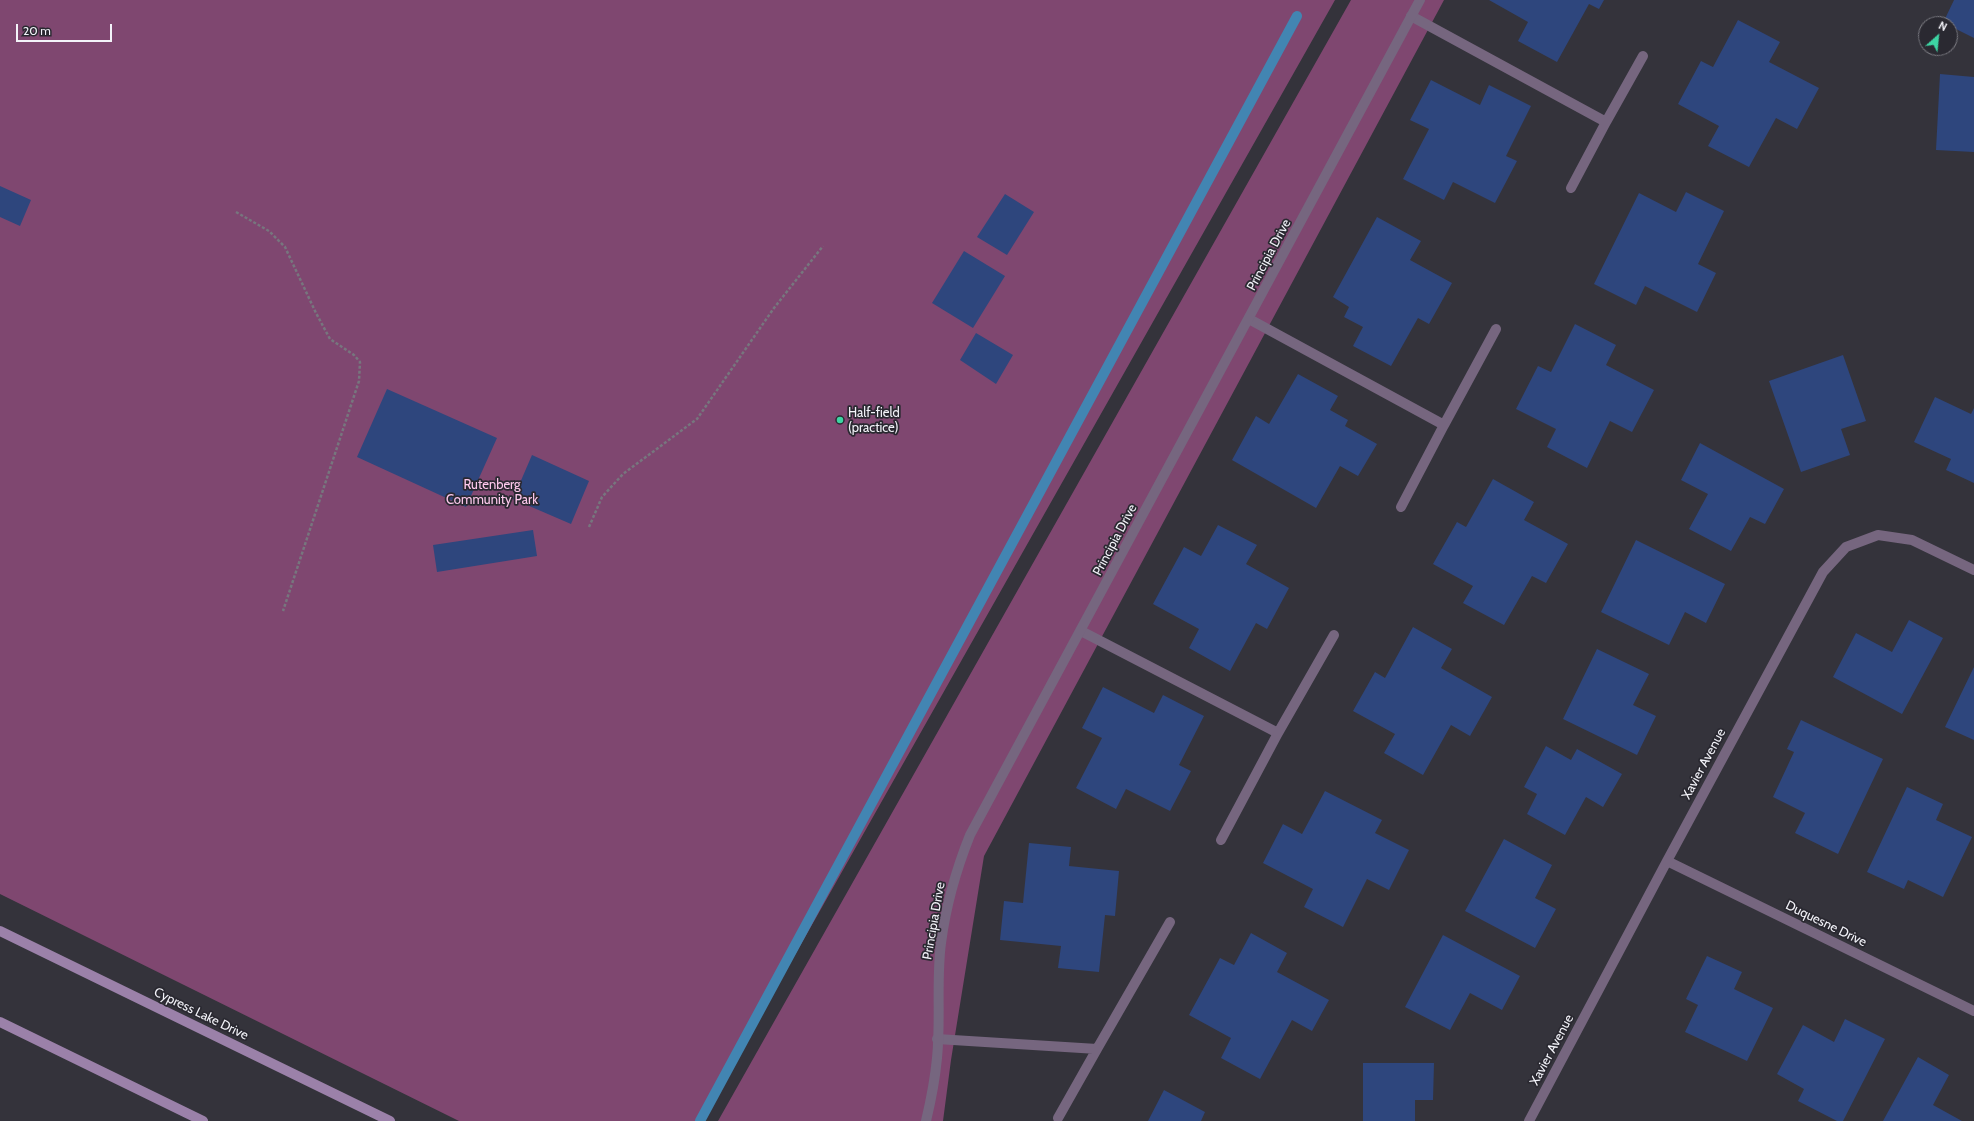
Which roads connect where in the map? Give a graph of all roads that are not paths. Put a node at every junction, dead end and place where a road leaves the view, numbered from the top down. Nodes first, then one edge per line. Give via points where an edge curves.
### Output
1 (1420, 0) edge
2 (1411, 16) junction
3 (1643, 56) dead end
4 (1606, 122) junction
5 (1571, 188) dead end
6 (1249, 319) junction
7 (1496, 329) dead end
8 (1444, 425) junction
9 (1401, 507) dead end
10 (1974, 570) edge
11 (1081, 630) junction
12 (1334, 635) dead end
13 (1278, 733) junction
14 (1221, 840) dead end
15 (1667, 860) junction
16 (1170, 922) dead end
17 (0, 931) edge
18 (1974, 1011) edge
19 (0, 1022) edge
20 (937, 1039) junction
21 (1098, 1049) junction
22 (1058, 1118) dead end
23 (203, 1121) edge
24 (390, 1121) edge
25 (926, 1121) edge
26 (1529, 1121) edge

1 - 2 street, Principia Drive
2 - 4 street
2 - 6 street, Principia Drive
3 - 4 street
4 - 5 street
6 - 8 street
6 - 11 street, Principia Drive
7 - 8 street
8 - 9 street
10 - 15 street, Xavier Avenue via 1912,540 1878,535 1846,547 1823,572
11 - 13 street
11 - 20 street, Principia Drive via 970,834 957,868 940,944
12 - 13 street
13 - 14 street
15 - 18 street, Duquesne Drive
15 - 26 street, Xavier Avenue
16 - 21 street
17 - 24 main road, Cypress Lake Drive
19 - 23 main road
20 - 21 street
20 - 25 street, Principia Drive via 932,1099
21 - 22 street

